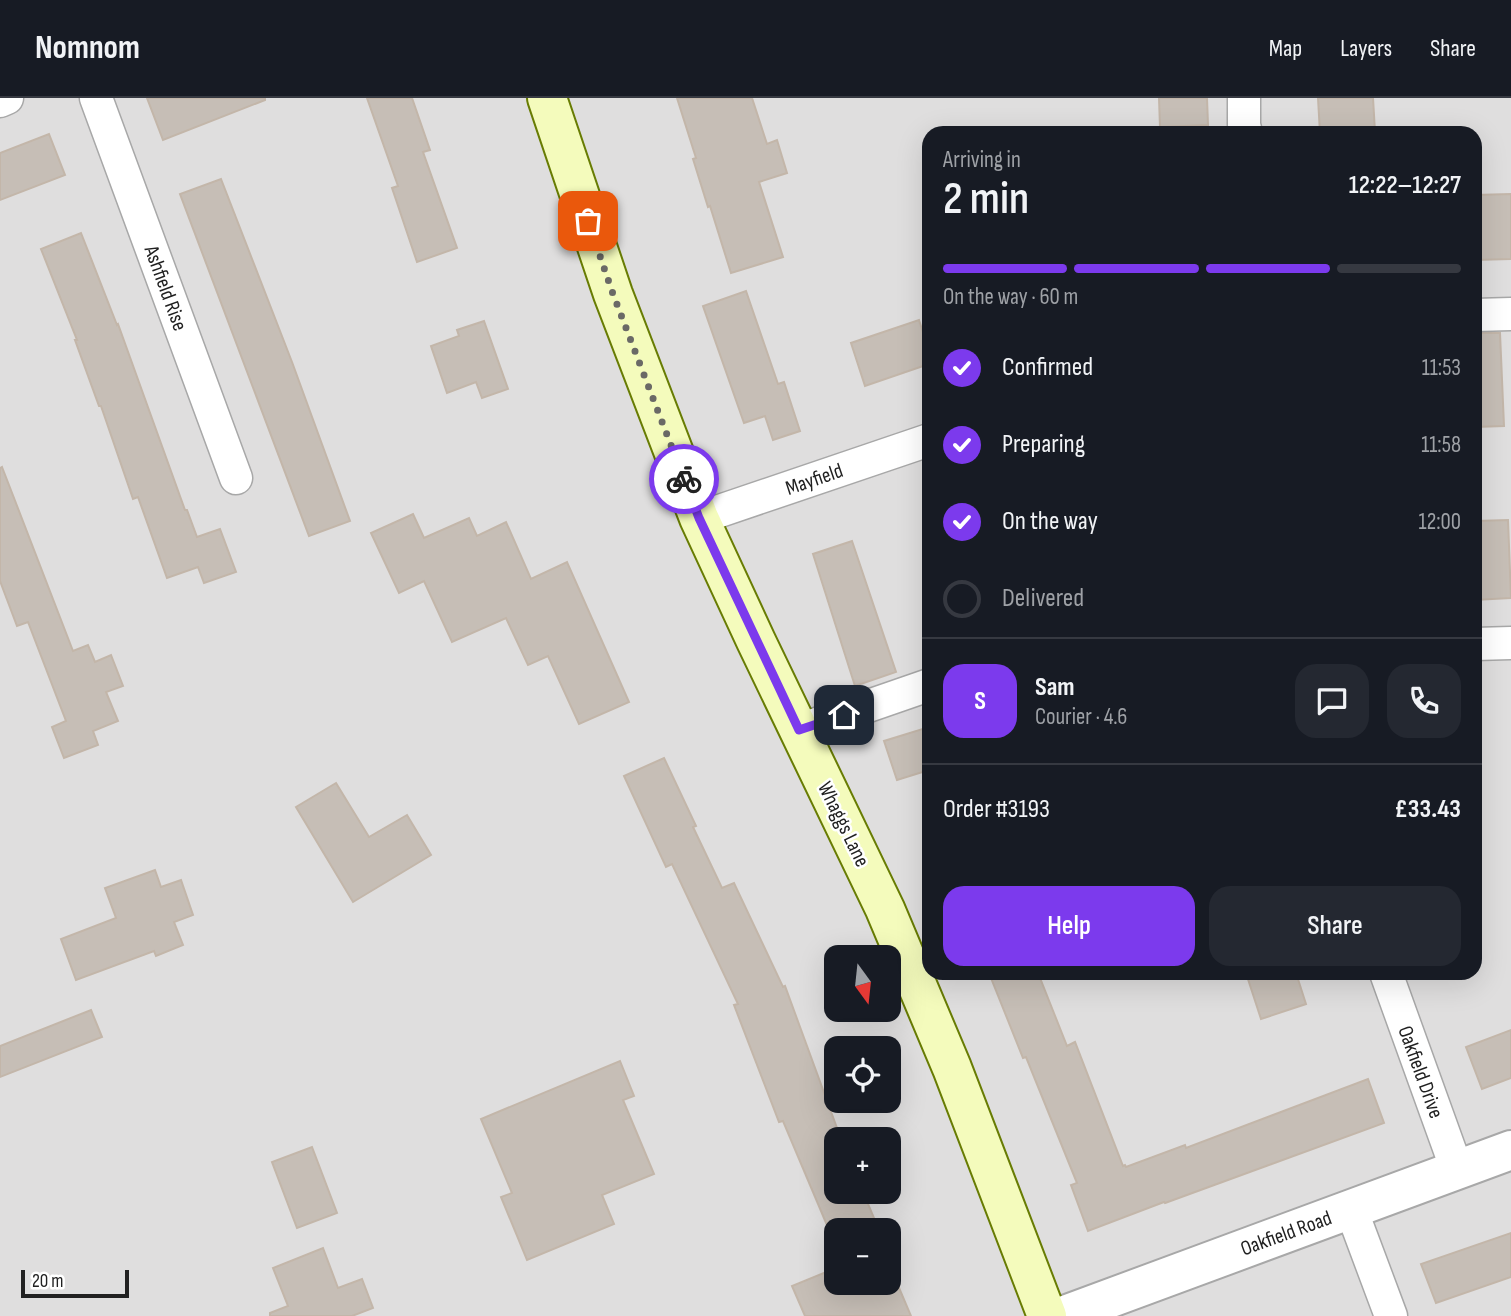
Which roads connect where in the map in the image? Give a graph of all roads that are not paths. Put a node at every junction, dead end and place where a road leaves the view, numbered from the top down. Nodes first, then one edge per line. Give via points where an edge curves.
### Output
1 (7, 98) edge
2 (96, 98) edge
3 (547, 98) edge
4 (1244, 98) edge
5 (0, 101) edge
6 (1244, 126) edge
7 (1511, 314) edge
8 (1482, 315) edge
9 (922, 442) edge
10 (236, 478) dead end
11 (699, 518) junction
12 (1511, 643) edge
13 (1482, 644) edge
14 (922, 687) edge
15 (799, 730) junction
16 (1389, 980) edge
17 (1511, 1150) edge
18 (1457, 1170) junction
19 (1351, 1209) junction
20 (1047, 1316) edge
21 (1062, 1316) edge
22 (1391, 1316) edge

1 - 5 street
2 - 10 street, Ashfield Rise
3 - 11 main road, Whaggs Lane via 613,294
4 - 6 street
7 - 8 street
9 - 11 street, Mayfield
11 - 15 main road, Whaggs Lane
12 - 13 street
14 - 15 street
15 - 20 main road, Whaggs Lane via 885,909 953,1068
16 - 18 street, Oakfield Drive
17 - 18 street, Oakfield Road
18 - 19 street, Oakfield Road
19 - 21 street, Oakfield Road
19 - 22 street

